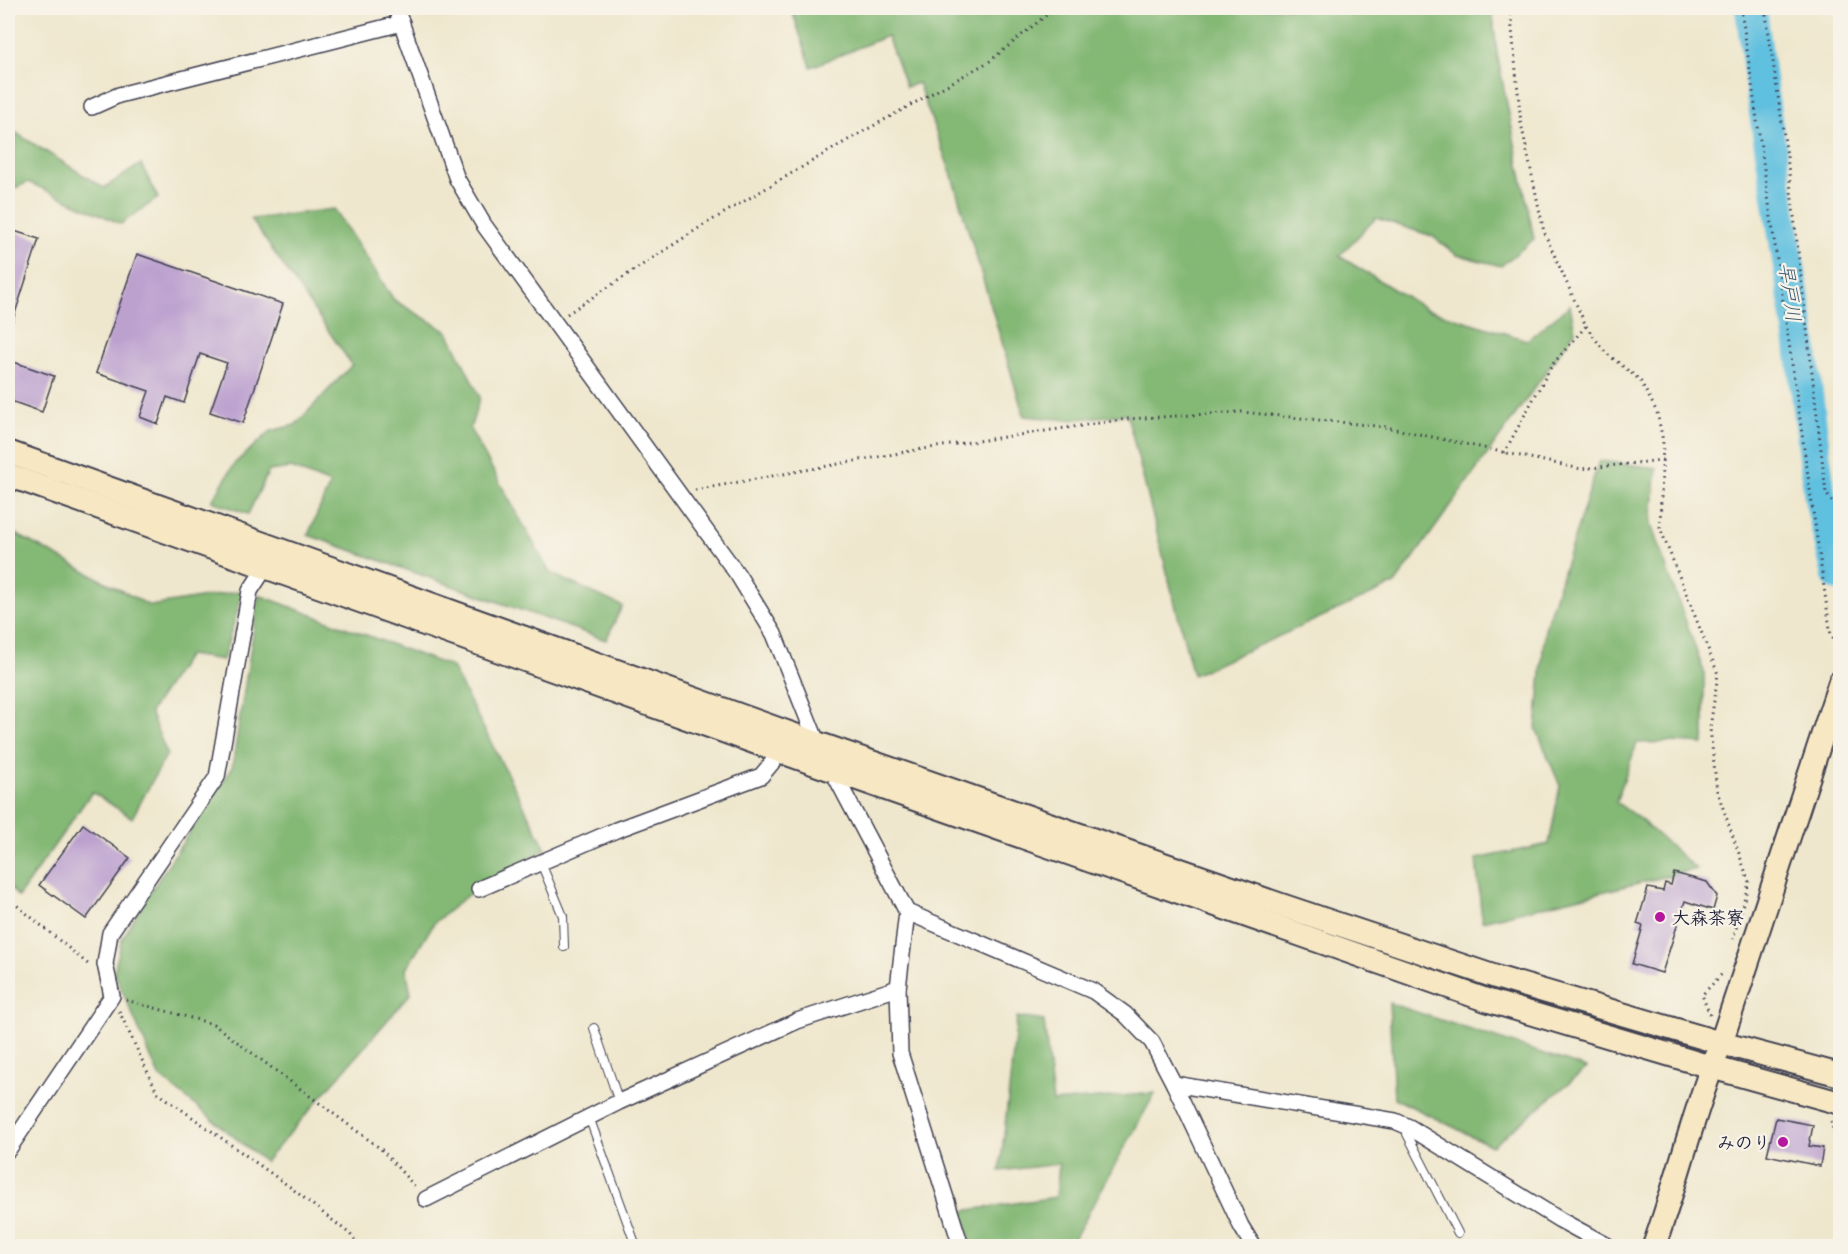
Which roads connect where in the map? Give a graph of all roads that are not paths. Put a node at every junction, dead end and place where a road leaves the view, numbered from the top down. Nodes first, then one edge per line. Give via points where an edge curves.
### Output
1 (396, 8) edge
2 (402, 23) junction
3 (92, 107) dead end
4 (8, 452) edge
5 (8, 475) edge
6 (282, 551) junction
7 (265, 568) junction
8 (1840, 682) edge
9 (817, 743) junction
10 (781, 752) junction
11 (832, 770) junction
12 (541, 863) junction
13 (479, 889) dead end
14 (907, 912) junction
15 (564, 947) dead end
16 (898, 988) junction
17 (594, 1028) dead end
18 (1721, 1043) junction
19 (1711, 1067) junction
20 (1840, 1075) edge
21 (1174, 1084) junction
22 (1833, 1101) edge
23 (619, 1102) junction
24 (589, 1118) junction
25 (1409, 1127) junction
26 (8, 1149) edge
27 (426, 1199) road end
28 (1458, 1233) dead end
29 (636, 1246) edge
30 (961, 1246) edge
31 (1253, 1246) edge
32 (1608, 1246) edge
33 (1654, 1246) edge

1 - 2 street
2 - 3 street via 118,95
2 - 9 street via 457,179 484,225 738,575 774,634
4 - 6 street
5 - 7 street
6 - 7 street
6 - 9 street
7 - 10 street
7 - 26 street via 250,591 217,777 110,933 105,964 112,996
8 - 18 street
9 - 11 street
9 - 18 street via 1477,970
10 - 11 street
10 - 12 street via 761,776 616,830
11 - 14 street
11 - 19 street via 1486,1000
12 - 13 street
12 - 15 lane via 563,916
14 - 16 street
14 - 21 street via 1093,991 1125,1014 1152,1042
16 - 23 street via 797,1021
16 - 30 street via 900,1053
17 - 23 lane
18 - 19 street
18 - 20 street
19 - 22 street
19 - 33 street
21 - 25 street via 1395,1121
21 - 31 street
23 - 24 street
24 - 27 street
24 - 29 lane
25 - 28 lane via 1407,1134
25 - 32 street

